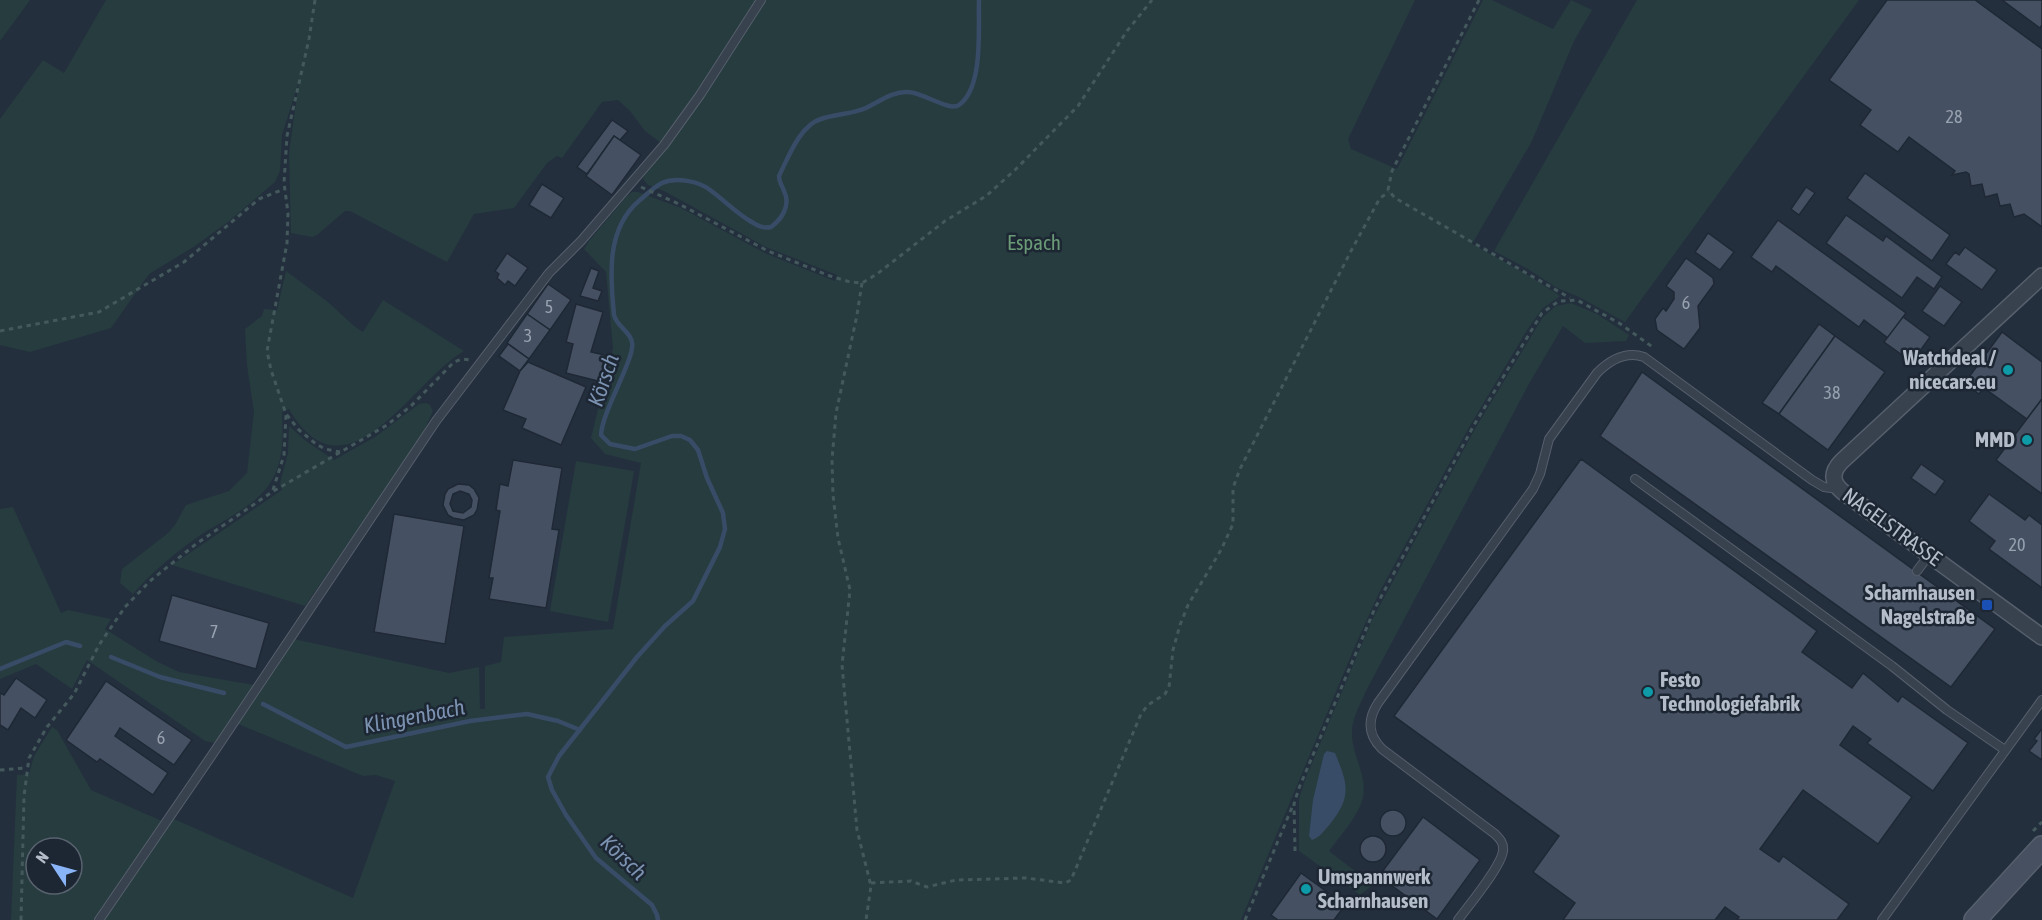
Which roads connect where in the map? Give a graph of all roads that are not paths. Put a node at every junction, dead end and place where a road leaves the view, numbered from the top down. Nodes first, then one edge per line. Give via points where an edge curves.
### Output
1 (761, 0) edge
2 (2042, 276) edge
3 (1635, 479) dead end
4 (1836, 483) junction
5 (1929, 555) junction
6 (1917, 571) dead end
7 (2042, 637) edge
8 (2042, 700) edge
9 (2005, 750) junction
10 (2042, 847) edge
11 (99, 920) edge
12 (1458, 920) edge
13 (1882, 920) edge
14 (1974, 920) edge

1 - 11 lane via 664,145 549,273 436,421
2 - 4 street via 1842,461 1835,469
3 - 9 lane
4 - 5 street, NAGELSTRASSE
4 - 12 lane via 1824,487 1812,480 1644,357 1625,356 1597,373 1549,439 1533,489 1371,716 1371,735 1382,749 1502,841 1503,851 1497,865
5 - 6 lane
5 - 7 street, NAGELSTRASSE
8 - 9 lane
9 - 13 lane
10 - 14 main road

